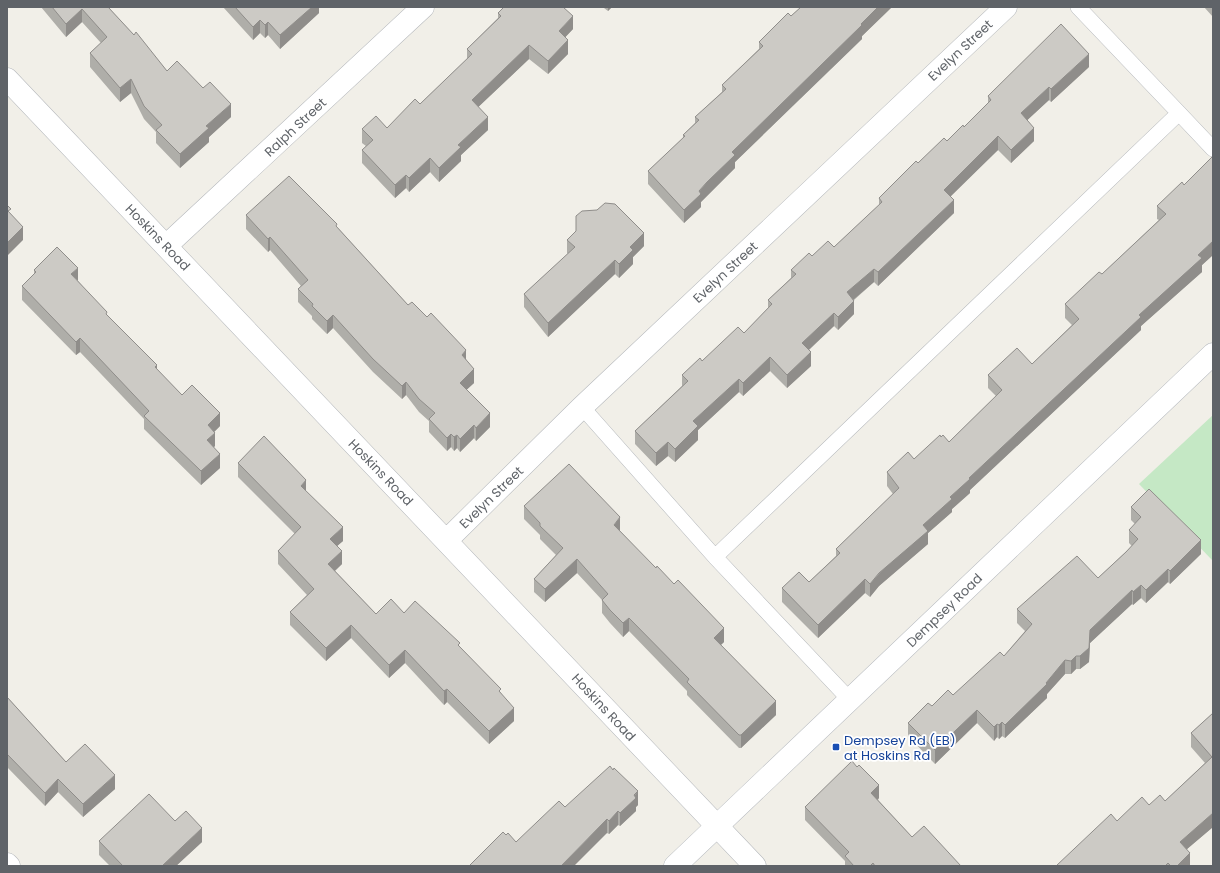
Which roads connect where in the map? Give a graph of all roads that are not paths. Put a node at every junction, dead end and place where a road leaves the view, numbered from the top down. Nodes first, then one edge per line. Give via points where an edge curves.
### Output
1 (423, 7) edge
2 (1006, 7) edge
3 (1078, 7) edge
4 (7, 79) edge
5 (1179, 113) junction
6 (1213, 149) edge
7 (166, 246) junction
8 (1213, 354) edge
9 (582, 407) junction
10 (447, 540) junction
11 (715, 557) junction
12 (850, 699) junction
13 (716, 826) junction
14 (675, 866) edge
15 (755, 866) edge

1 - 7 street, Ralph Street
2 - 9 street, Evelyn Street
3 - 5 lane
4 - 7 street, Hoskins Road
5 - 6 lane
5 - 11 lane
7 - 10 street, Hoskins Road
8 - 12 street, Dempsey Road
9 - 10 street, Evelyn Street
9 - 11 lane
10 - 13 street, Hoskins Road
11 - 12 lane
12 - 13 street, Dempsey Road
13 - 14 street, Dempsey Road
13 - 15 street, Hoskins Road

